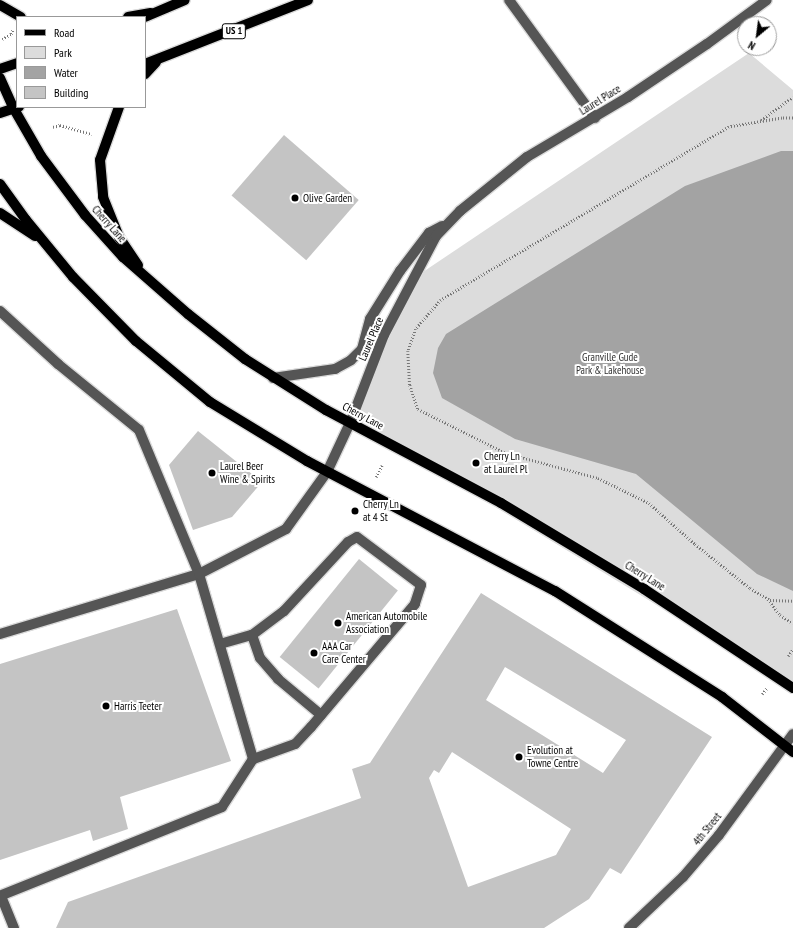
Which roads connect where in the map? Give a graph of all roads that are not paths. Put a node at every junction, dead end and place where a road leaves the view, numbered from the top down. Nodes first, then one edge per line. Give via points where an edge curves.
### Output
1 (185, 0) edge
2 (308, 0) edge
3 (509, 0) edge
4 (767, 0) edge
5 (0, 5) edge
6 (167, 10) junction
7 (134, 16) edge
8 (146, 17) edge
9 (16, 18) edge
10 (159, 59) junction
11 (16, 63) edge
12 (146, 64) edge
13 (0, 69) edge
14 (146, 73) edge
15 (0, 78) edge
16 (16, 108) edge
17 (119, 108) edge
18 (0, 113) edge
19 (595, 118) junction
20 (0, 184) edge
21 (0, 213) edge
22 (449, 222) junction
23 (45, 243) junction
24 (149, 279) junction
25 (0, 311) edge
26 (273, 378) junction
27 (350, 423) junction
28 (327, 472) junction
29 (199, 574) junction
30 (0, 634) edge
31 (252, 634) junction
32 (220, 644) junction
33 (793, 688) edge
34 (321, 715) junction
35 (793, 734) edge
36 (785, 745) junction
37 (793, 752) edge
38 (253, 759) junction
39 (0, 896) edge
40 (14, 928) edge
41 (629, 928) edge

1 - 6 main road
2 - 10 main road, US 1
3 - 19 street
4 - 19 street, Laurel Place via 707,44
5 - 9 main road
6 - 7 main road
6 - 8 main road
10 - 12 main road, US 1
10 - 14 main road
11 - 13 main road
15 - 16 main road, Cherry Lane
16 - 18 main road
16 - 24 main road, Cherry Lane via 41,156 85,215 123,257
17 - 24 main road via 100,160 103,197 119,237
19 - 22 street, Laurel Place via 527,157
20 - 23 main road
21 - 23 main road
22 - 26 street, Laurel Place via 429,233 400,271 370,319 362,349 350,360 335,369
22 - 27 street, Laurel Place via 436,236 384,335
23 - 28 main road via 73,277 136,341 179,378 210,402
24 - 26 main road, Cherry Lane via 194,319
25 - 29 street via 58,364 139,430
26 - 27 main road, Cherry Lane
27 - 28 street, Laurel Place
27 - 33 main road, Cherry Lane via 501,503 644,589
28 - 29 street, Laurel Place via 286,529
28 - 36 main road via 555,592 722,698
29 - 30 street, Laurel Place
29 - 32 street
31 - 32 street
31 - 34 street via 260,658 278,679
31 - 34 street via 284,611 348,542 357,537 421,585 415,604
32 - 38 street
34 - 38 street via 295,744
35 - 36 street, 4th Street
36 - 37 main road
36 - 41 street, 4th Street via 719,834 683,877
38 - 39 street via 222,807
39 - 40 street

